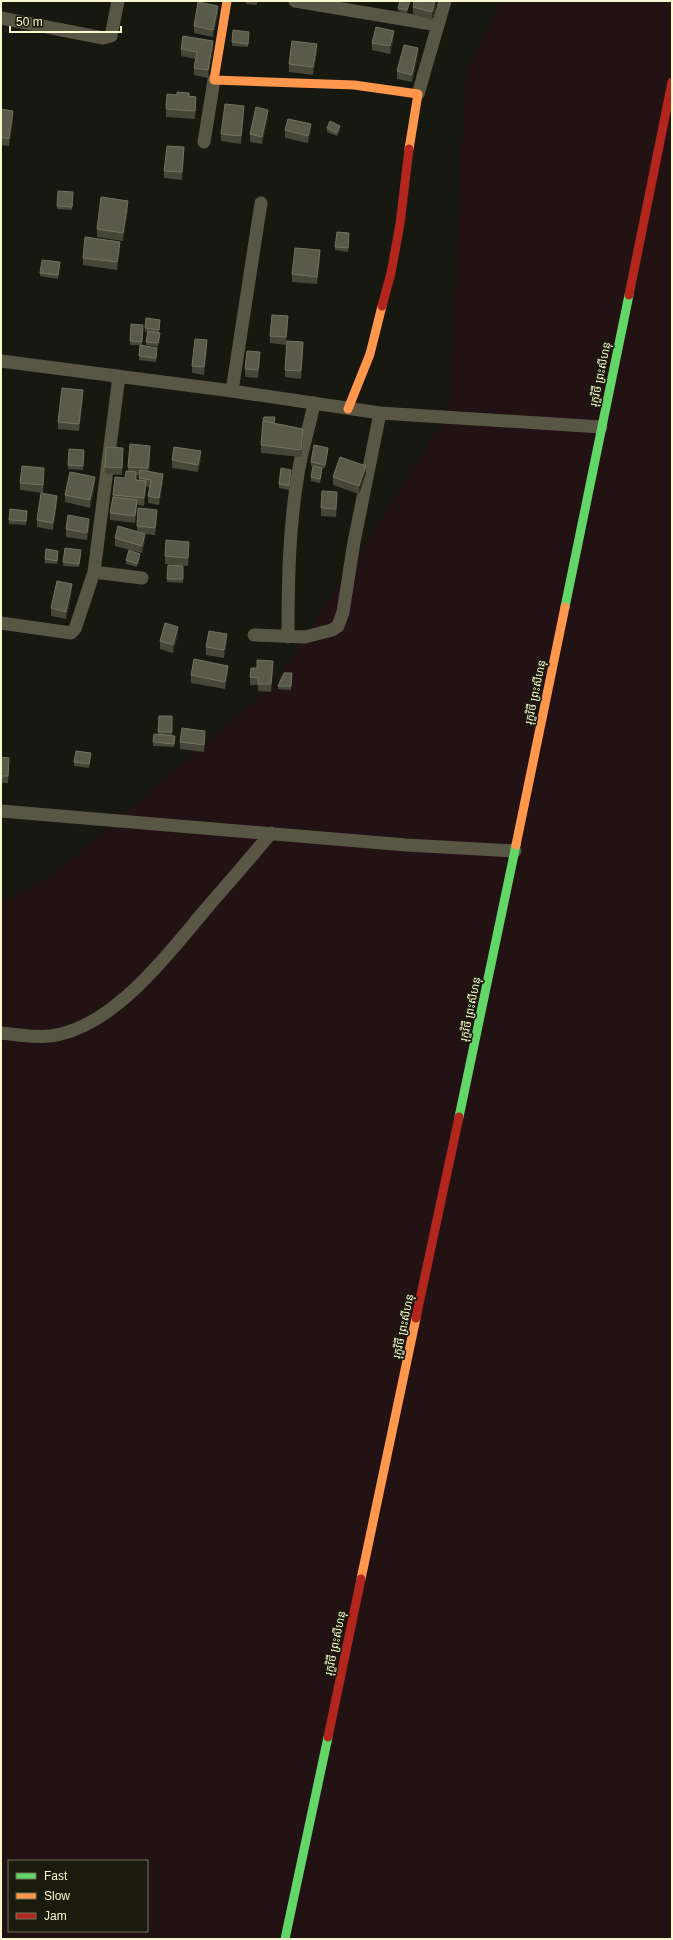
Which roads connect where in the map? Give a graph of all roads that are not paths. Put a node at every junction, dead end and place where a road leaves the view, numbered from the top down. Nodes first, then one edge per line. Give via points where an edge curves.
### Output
1 (118, 1) edge
2 (227, 1) edge
3 (295, 1) edge
4 (445, 1) edge
5 (1, 18) edge
6 (438, 25) junction
7 (214, 80) junction
8 (672, 82) edge
9 (418, 94) junction
10 (204, 142) dead end
11 (261, 203) dead end
12 (1, 361) edge
13 (118, 376) junction
14 (232, 391) junction
15 (314, 402) junction
16 (348, 409) junction
17 (380, 413) junction
18 (601, 427) junction
19 (94, 572) junction
20 (142, 578) dead end
21 (1, 623) edge
22 (254, 635) dead end
23 (288, 637) junction
24 (1, 812) edge
25 (271, 833) junction
26 (515, 851) junction
27 (1, 1033) edge
28 (285, 1939) edge

1 - 5 street via 111,36 103,38
2 - 7 street
3 - 6 street
4 - 6 street
6 - 9 street
7 - 9 street via 354,85
7 - 10 street
8 - 18 street, រុក្ខវិថី ព្រះសីហនុ
9 - 16 street via 391,273 370,354
11 - 14 street
12 - 13 street
13 - 14 street
13 - 19 street
14 - 15 street
15 - 16 street
15 - 23 street via 299,467 288,559
16 - 17 street
17 - 18 street
17 - 23 street via 340,622 332,630 305,637
18 - 26 street, រុក្ខវិថី ព្រះសីហនុ
19 - 20 street
19 - 21 street via 75,629 71,633
22 - 23 street
24 - 25 street
25 - 26 street via 406,845
25 - 27 street via 152,972 110,1010 62,1034 47,1036
26 - 28 street, រុក្ខវិថី ព្រះសីហនុ

